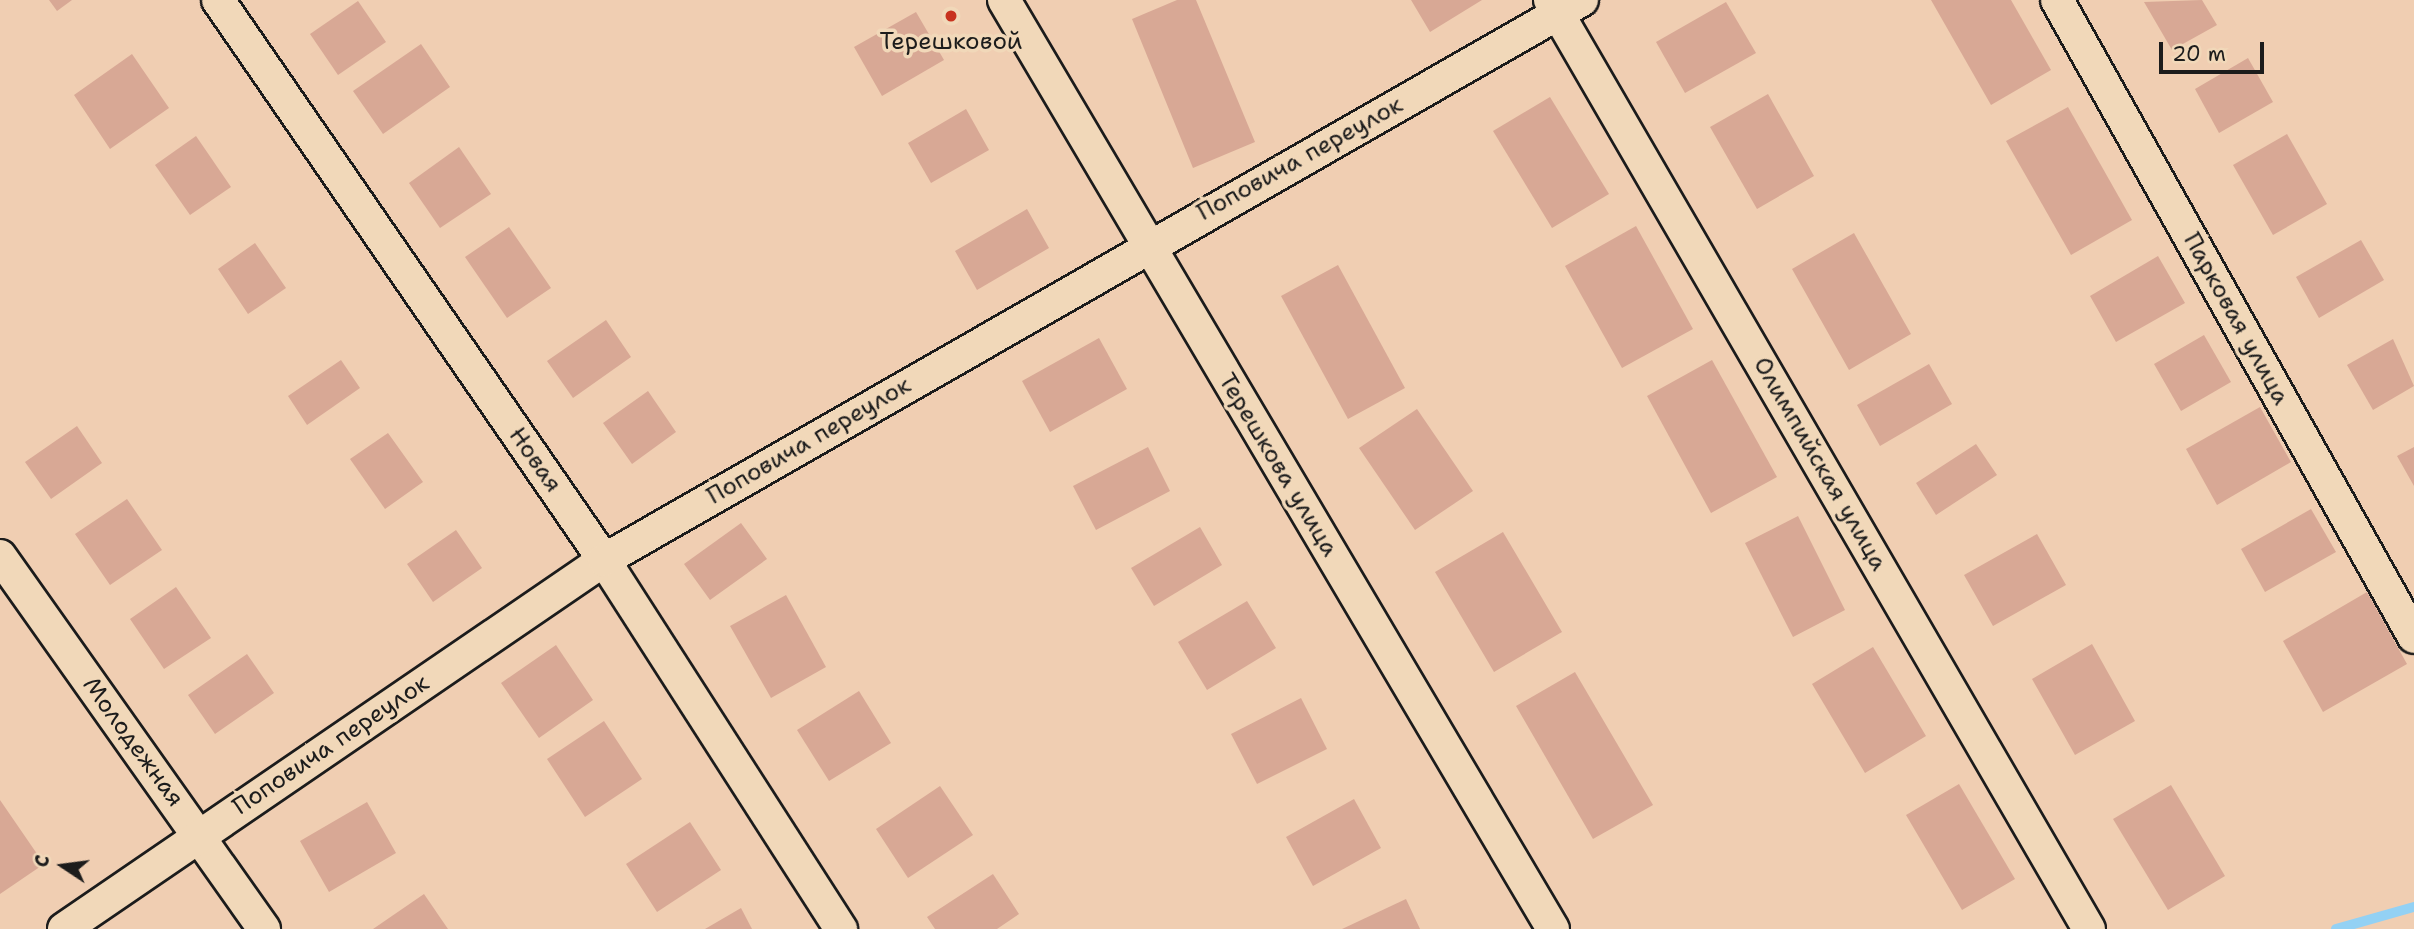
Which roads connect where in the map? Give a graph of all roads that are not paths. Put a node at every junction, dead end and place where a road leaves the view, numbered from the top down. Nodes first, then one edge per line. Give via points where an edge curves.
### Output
1 (218, 0) edge
2 (1004, 0) edge
3 (2057, 0) edge
4 (1564, 5) edge
5 (1147, 244) junction
6 (0, 556) edge
7 (604, 560) junction
8 (2414, 637) edge
9 (200, 834) junction
10 (64, 929) edge
11 (264, 929) edge
12 (841, 929) edge
13 (1553, 929) edge
14 (2090, 929) edge

1 - 7 street, Новая
2 - 5 street, Терешкова улица
3 - 8 street, Парковая улица
4 - 5 street, Поповича переулок
4 - 14 street, Олимпийская улица
5 - 7 street, Поповича переулок
5 - 13 street, Терешкова улица
6 - 9 street, Молодежная
7 - 9 street, Поповича переулок
7 - 12 street, Новая
9 - 10 street, Поповича переулок
9 - 11 street, Молодежная

